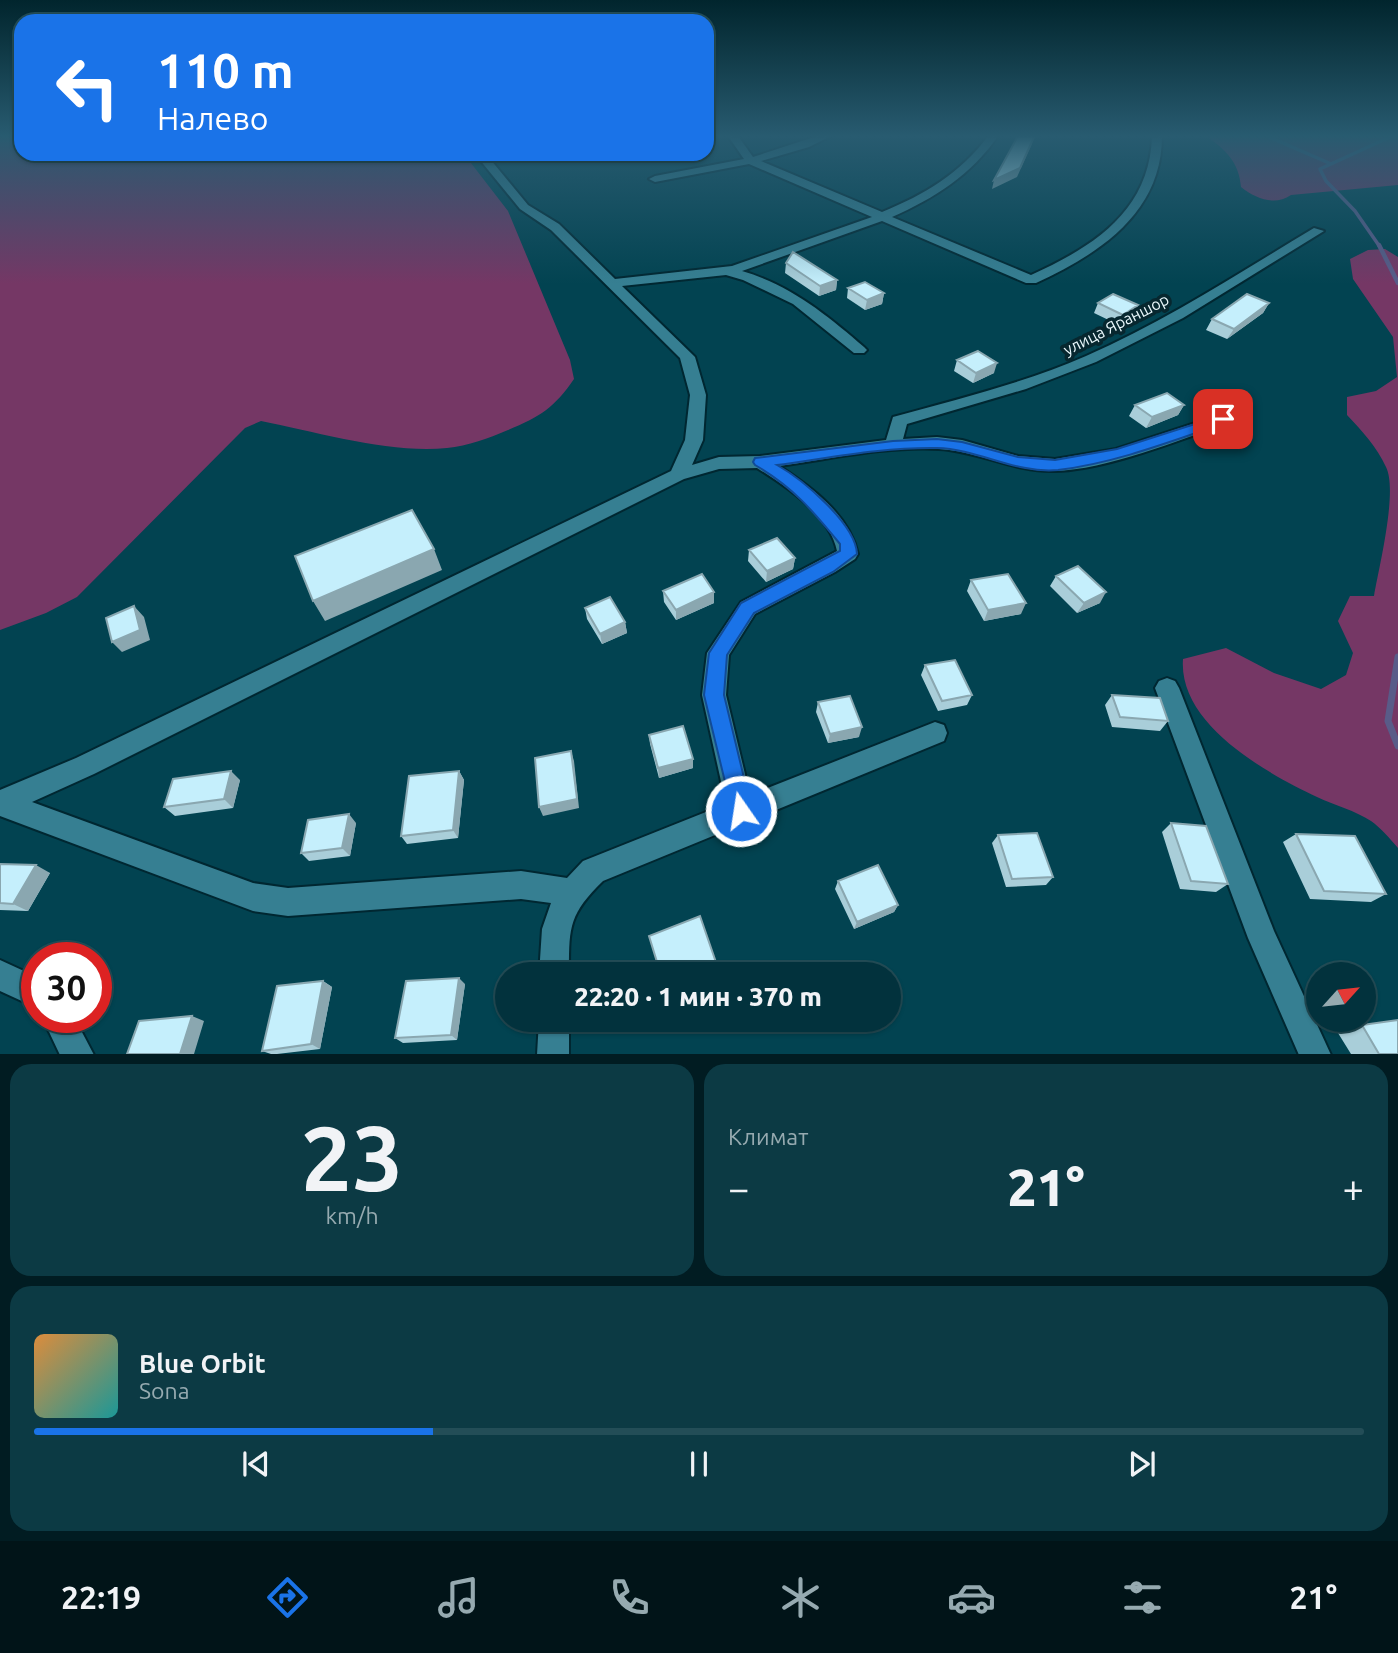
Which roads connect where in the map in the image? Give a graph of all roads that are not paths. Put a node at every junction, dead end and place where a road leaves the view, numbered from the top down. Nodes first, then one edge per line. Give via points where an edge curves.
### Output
1 (506, 185) edge
2 (809, 185) edge
3 (939, 185) edge
4 (1146, 185) edge
5 (885, 218) junction
6 (1318, 231) dead end
7 (727, 271) junction
8 (615, 283) junction
9 (859, 350) dead end
10 (1223, 419) dead end
11 (893, 446) junction
12 (760, 462) junction
13 (678, 475) junction
14 (1167, 688) dead end
15 (935, 733) dead end
16 (0, 803) edge
17 (741, 811) junction
18 (569, 892) junction
19 (554, 962) edge
20 (0, 975) edge
21 (21, 985) edge
22 (554, 1032) edge
23 (66, 1033) edge
24 (77, 1054) edge
25 (553, 1054) edge
26 (1315, 1054) edge

1 - 8 street via 524,207 555,227
2 - 5 street
3 - 5 street
4 - 5 street via 1135,208 1113,231 1031,280
5 - 7 street
6 - 11 street, улица Яраншор via 1090,360 899,422
7 - 8 street
7 - 9 street via 777,287 806,304
8 - 13 street via 687,356 698,395 694,440
10 - 11 street via 1118,454 1055,465 1018,462 937,443
11 - 12 street
12 - 13 street via 719,463
12 - 17 street via 813,499 848,543 848,554 748,608 718,653 714,695
13 - 16 street via 97,760
14 - 26 street via 1262,938
15 - 17 street
16 - 18 street via 253,897 288,902 520,885
17 - 18 street via 593,871
18 - 19 street via 555,928
20 - 21 street
22 - 25 street
23 - 24 street

